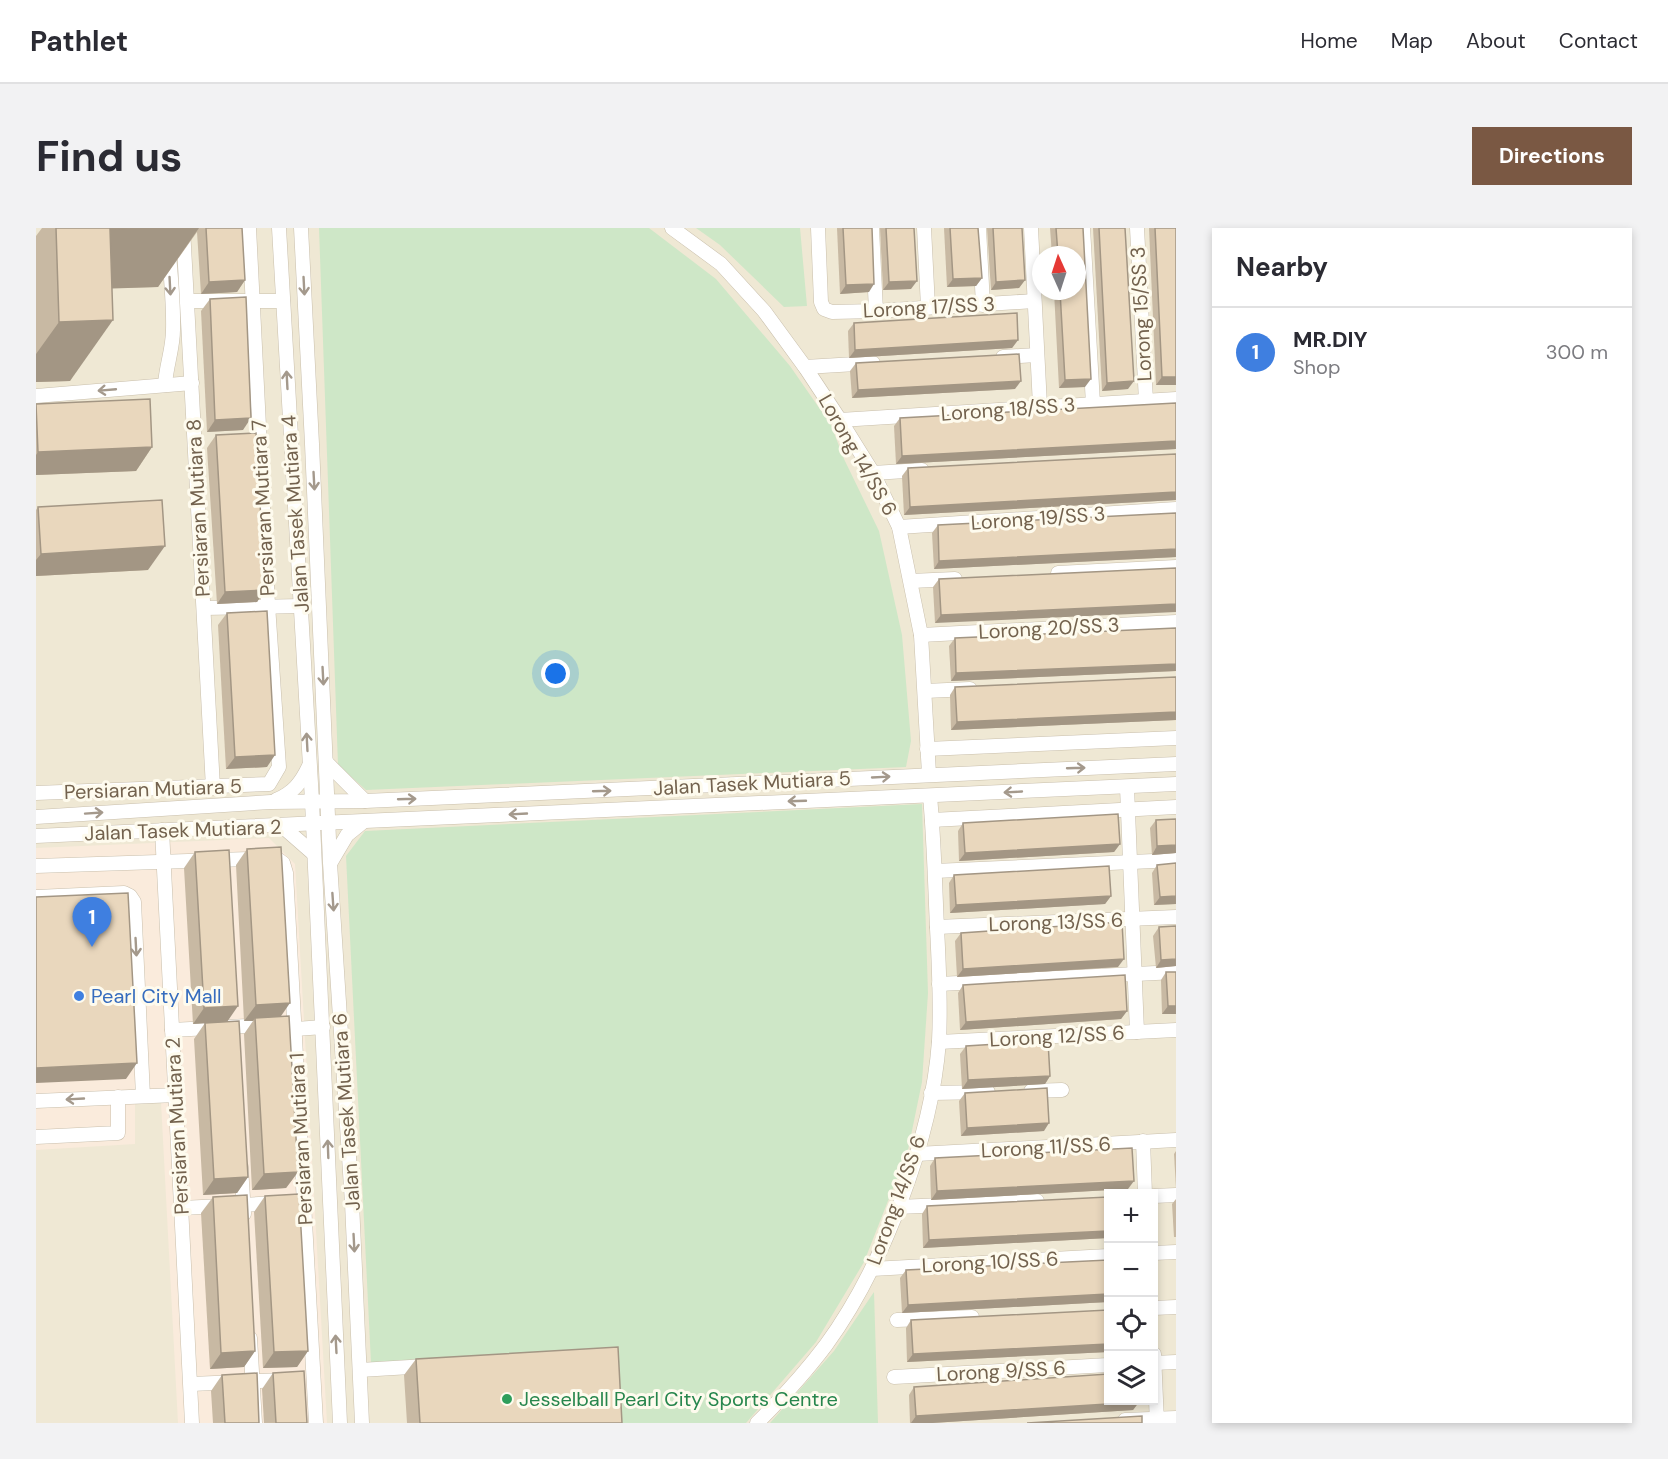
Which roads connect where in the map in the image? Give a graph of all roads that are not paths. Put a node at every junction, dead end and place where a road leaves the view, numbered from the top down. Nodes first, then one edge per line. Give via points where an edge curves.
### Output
1 (167, 228) edge
2 (183, 228) edge
3 (249, 228) edge
4 (279, 228) edge
5 (301, 228) edge
6 (672, 228) edge
7 (818, 228) edge
8 (872, 228) edge
9 (924, 228) edge
10 (979, 228) edge
11 (1030, 228) edge
12 (1083, 228) edge
13 (1137, 228) edge
14 (187, 301) junction
15 (252, 301) junction
16 (283, 301) junction
17 (1034, 301) junction
18 (983, 305) junction
19 (928, 307) junction
20 (876, 311) junction
21 (1037, 355) junction
22 (990, 357) edge
23 (886, 363) edge
24 (805, 367) junction
25 (192, 383) junction
26 (165, 385) junction
27 (36, 396) edge
28 (1176, 399) edge
29 (1146, 401) junction
30 (1093, 404) junction
31 (1040, 406) junction
32 (840, 420) junction
33 (312, 444) junction
34 (290, 445) junction
35 (931, 469) edge
36 (873, 473) junction
37 (1176, 509) edge
38 (899, 527) junction
39 (1176, 567) edge
40 (1049, 574) edge
41 (968, 578) edge
42 (911, 581) junction
43 (268, 605) junction
44 (301, 606) junction
45 (204, 609) junction
46 (1176, 622) edge
47 (921, 635) junction
48 (985, 688) edge
49 (925, 691) junction
50 (1176, 738) edge
51 (927, 750) junction
52 (327, 763) junction
53 (1176, 764) edge
54 (309, 766) junction
55 (929, 774) junction
56 (269, 784) joint
57 (757, 784) junction
58 (1176, 784) edge
59 (213, 788) junction
60 (65, 792) junction
61 (36, 793) edge
62 (930, 796) junction
63 (1127, 797) junction
64 (312, 801) junction
65 (328, 801) junction
66 (365, 801) junction
67 (271, 802) junction
68 (760, 802) junction
69 (1176, 807) edge
70 (67, 815) junction
71 (36, 817) edge
72 (932, 820) junction
73 (363, 822) junction
74 (329, 823) junction
75 (312, 824) junction
76 (282, 826) junction
77 (162, 830) junction
78 (36, 836) edge
79 (314, 854) junction
80 (164, 860) junction
81 (1176, 860) edge
82 (1130, 862) junction
83 (330, 863) junction
84 (36, 866) edge
85 (935, 871) junction
86 (36, 897) edge
87 (1176, 918) edge
88 (1132, 919) junction
89 (937, 927) junction
90 (1176, 972) edge
91 (1135, 974) junction
92 (939, 984) junction
93 (295, 1026) junction
94 (323, 1028) junction
95 (172, 1030) junction
96 (1176, 1030) edge
97 (1137, 1032) junction
98 (939, 1042) junction
99 (1062, 1090) dead end
100 (931, 1094) junction
101 (176, 1095) junction
102 (143, 1096) junction
103 (118, 1097) junction
104 (36, 1101) edge
105 (36, 1137) edge
106 (1176, 1140) edge
107 (1143, 1141) junction
108 (917, 1154) junction
109 (241, 1157) edge
110 (1145, 1189) edge
111 (1176, 1195) edge
112 (1158, 1196) edge
113 (1050, 1200) edge
114 (304, 1202) junction
115 (352, 1203) junction
116 (244, 1204) junction
117 (330, 1204) junction
118 (898, 1207) junction
119 (182, 1208) junction
120 (245, 1228) edge
121 (1176, 1252) edge
122 (1158, 1253) edge
123 (1104, 1256) edge
124 (872, 1269) junction
125 (1176, 1307) edge
126 (1158, 1308) edge
127 (991, 1316) edge
128 (897, 1320) dead end
129 (250, 1323) edge
130 (1176, 1362) edge
131 (1158, 1363) edge
132 (441, 1365) edge
133 (1104, 1365) edge
134 (360, 1370) junction
135 (894, 1377) dead end
136 (253, 1382) junction
137 (313, 1382) junction
138 (338, 1382) junction
139 (191, 1384) junction
140 (1156, 1405) edge
141 (1176, 1418) edge
142 (1110, 1421) edge
143 (1157, 1421) edge
144 (192, 1423) edge
145 (255, 1423) edge
146 (316, 1423) edge
147 (340, 1423) edge
148 (362, 1423) edge
149 (757, 1423) edge

1 -> 26 street via 173,330
2 - 14 street, Persiaran Mutiara 8
3 - 15 street, Persiaran Mutiara 7
4 - 16 street, Jalan Tasek Mutiara 4
5 -> 33 street, Jalan Tasek Mutiara 4
6 - 24 street, Lorong 14/SS 6 via 721,264 764,311
7 - 20 street, Lorong 17/SS 3 via 824,309
8 - 20 street
9 - 19 street
10 - 18 street
11 - 17 street
12 - 30 street
13 - 29 street, Lorong 15/SS 3
14 - 15 street
14 - 25 street, Persiaran Mutiara 8
15 - 16 street
15 - 43 street, Persiaran Mutiara 7 via 253,439
34 -> 16 street, Jalan Tasek Mutiara 4
17 - 18 street, Lorong 17/SS 3
17 - 21 street
18 - 19 street, Lorong 17/SS 3
19 - 20 street, Lorong 17/SS 3
21 - 22 street
21 - 31 street
23 - 24 street
24 - 32 street, Lorong 14/SS 6
25 - 26 street
25 - 45 street, Persiaran Mutiara 8 via 200,442
26 -> 27 street
28 - 29 street, Lorong 18/SS 3
29 - 30 street, Lorong 18/SS 3
30 - 31 street, Lorong 18/SS 3
31 - 32 street, Lorong 18/SS 3
32 - 36 street, Lorong 14/SS 6
33 - 34 street
33 -> 52 street, Jalan Tasek Mutiara 4
34 - 44 street, Jalan Tasek Mutiara 4
35 - 36 street
36 - 38 street, Lorong 14/SS 6
37 - 38 street, Lorong 19/SS 3
38 - 42 street, Lorong 14/SS 6
39 - 40 street
41 - 42 street
42 - 47 street, Lorong 14/SS 6
43 - 44 street
43 - 45 street
43 - 56 street, Persiaran Mutiara 7 via 279,767
54 -> 44 street, Jalan Tasek Mutiara 4
45 - 59 street, Persiaran Mutiara 8
46 - 47 street, Lorong 20/SS 3
47 - 49 street, Lorong 14/SS 6
48 - 49 street
49 - 51 street, Lorong 14/SS 6
50 - 51 street
51 - 55 street, Lorong 14/SS 6
52 - 65 street, Jalan Tasek Mutiara 4
52 - 66 street
55 -> 53 street, Jalan Tasek Mutiara 5
54 - 64 street, Jalan Tasek Mutiara 4
54 - 67 street via 296,788
57 -> 55 street, Jalan Tasek Mutiara 5
56 - 59 street, Persiaran Mutiara 5
66 -> 57 street, Jalan Tasek Mutiara 5
57 - 68 street
58 - 63 street, Jalan Tasek Mutiara 5
59 - 60 street, Persiaran Mutiara 5
60 - 61 street, Persiaran Mutiara 5
60 - 70 street
63 -> 62 street, Jalan Tasek Mutiara 5
62 -> 68 street, Jalan Tasek Mutiara 5
62 - 72 street, Lorong 14/SS 6
63 - 69 street, Jalan Tasek Mutiara 5
63 - 72 street, Jalan Tasek Mutiara 5
63 - 82 street
64 - 65 street, Jalan Tasek Mutiara 2
64 - 67 street, Jalan Tasek Mutiara 2
64 - 75 street, Jalan Tasek Mutiara 6
65 - 66 street, Jalan Tasek Mutiara 5
65 - 74 street, Jalan Tasek Mutiara 6
70 -> 67 street, Jalan Tasek Mutiara 2
68 -> 73 street, Jalan Tasek Mutiara 5
70 - 71 street, Jalan Tasek Mutiara 2
72 - 85 street, Lorong 14/SS 6
73 - 74 street, Jalan Tasek Mutiara 5
73 - 83 street via 347,835
74 - 75 street, Jalan Tasek Mutiara 2
74 - 83 street, Jalan Tasek Mutiara 6
75 - 76 street, Jalan Tasek Mutiara 2
75 - 79 street, Jalan Tasek Mutiara 6
76 - 77 street, Jalan Tasek Mutiara 2
76 - 79 street
77 - 78 street, Jalan Tasek Mutiara 2
77 - 80 street, Persiaran Mutiara 2
79 - 94 street, Jalan Tasek Mutiara 6
80 - 84 street
80 - 93 street, Persiaran Mutiara 1 via 225,865 276,858 283,863
80 - 95 street, Persiaran Mutiara 2
81 - 82 street
82 - 85 street
82 - 88 street
83 -> 115 street, Jalan Tasek Mutiara 6
85 - 89 street, Lorong 14/SS 6
86 -> 102 street via 124,893 134,902
87 - 88 street, Lorong 13/SS 6
88 - 89 street, Lorong 13/SS 6
88 - 91 street
89 - 92 street, Lorong 14/SS 6
90 - 91 street
91 - 92 street
91 - 97 street
92 - 98 street, Lorong 14/SS 6
93 - 94 street
93 - 95 street
93 - 114 street, Persiaran Mutiara 1
117 -> 94 street, Jalan Tasek Mutiara 6
95 - 101 street, Persiaran Mutiara 2
96 - 97 street, Lorong 12/SS 6
97 - 98 street, Lorong 12/SS 6
98 - 100 street, Lorong 14/SS 6
99 - 100 street
100 - 108 street, Lorong 14/SS 6
101 - 102 street
101 - 119 street, Persiaran Mutiara 2
102 - 103 street
103 -> 104 street
103 - 105 street via 118,1133
106 - 107 street, Lorong 11/SS 6
107 - 108 street, Lorong 11/SS 6
107 - 110 street
108 - 118 street, Lorong 14/SS 6
109 - 116 street
111 - 112 street
113 - 118 street
114 - 116 street
114 - 137 street, Persiaran Mutiara 1
115 - 117 street
115 -> 134 street, Jalan Tasek Mutiara 6
116 - 119 street
116 - 120 street
138 -> 117 street, Jalan Tasek Mutiara 6
118 - 124 street, Lorong 14/SS 6
119 - 139 street, Persiaran Mutiara 2
121 - 122 street
123 - 124 street, Lorong 10/SS 6
124 - 149 street, Lorong 14/SS 6 via 827,1343
125 - 126 street
127 - 128 street
129 - 136 street
130 - 131 street
132 - 134 street
133 - 135 street, Lorong 9/SS 6
134 - 148 street, Jalan Tasek Mutiara 6
136 - 137 street
136 - 139 street
136 - 145 street
137 - 138 street
137 - 146 street, Persiaran Mutiara 1
138 - 147 street, Jalan Tasek Mutiara 6
139 - 144 street, Persiaran Mutiara 2
140 - 143 street
141 - 143 street
142 - 143 street

